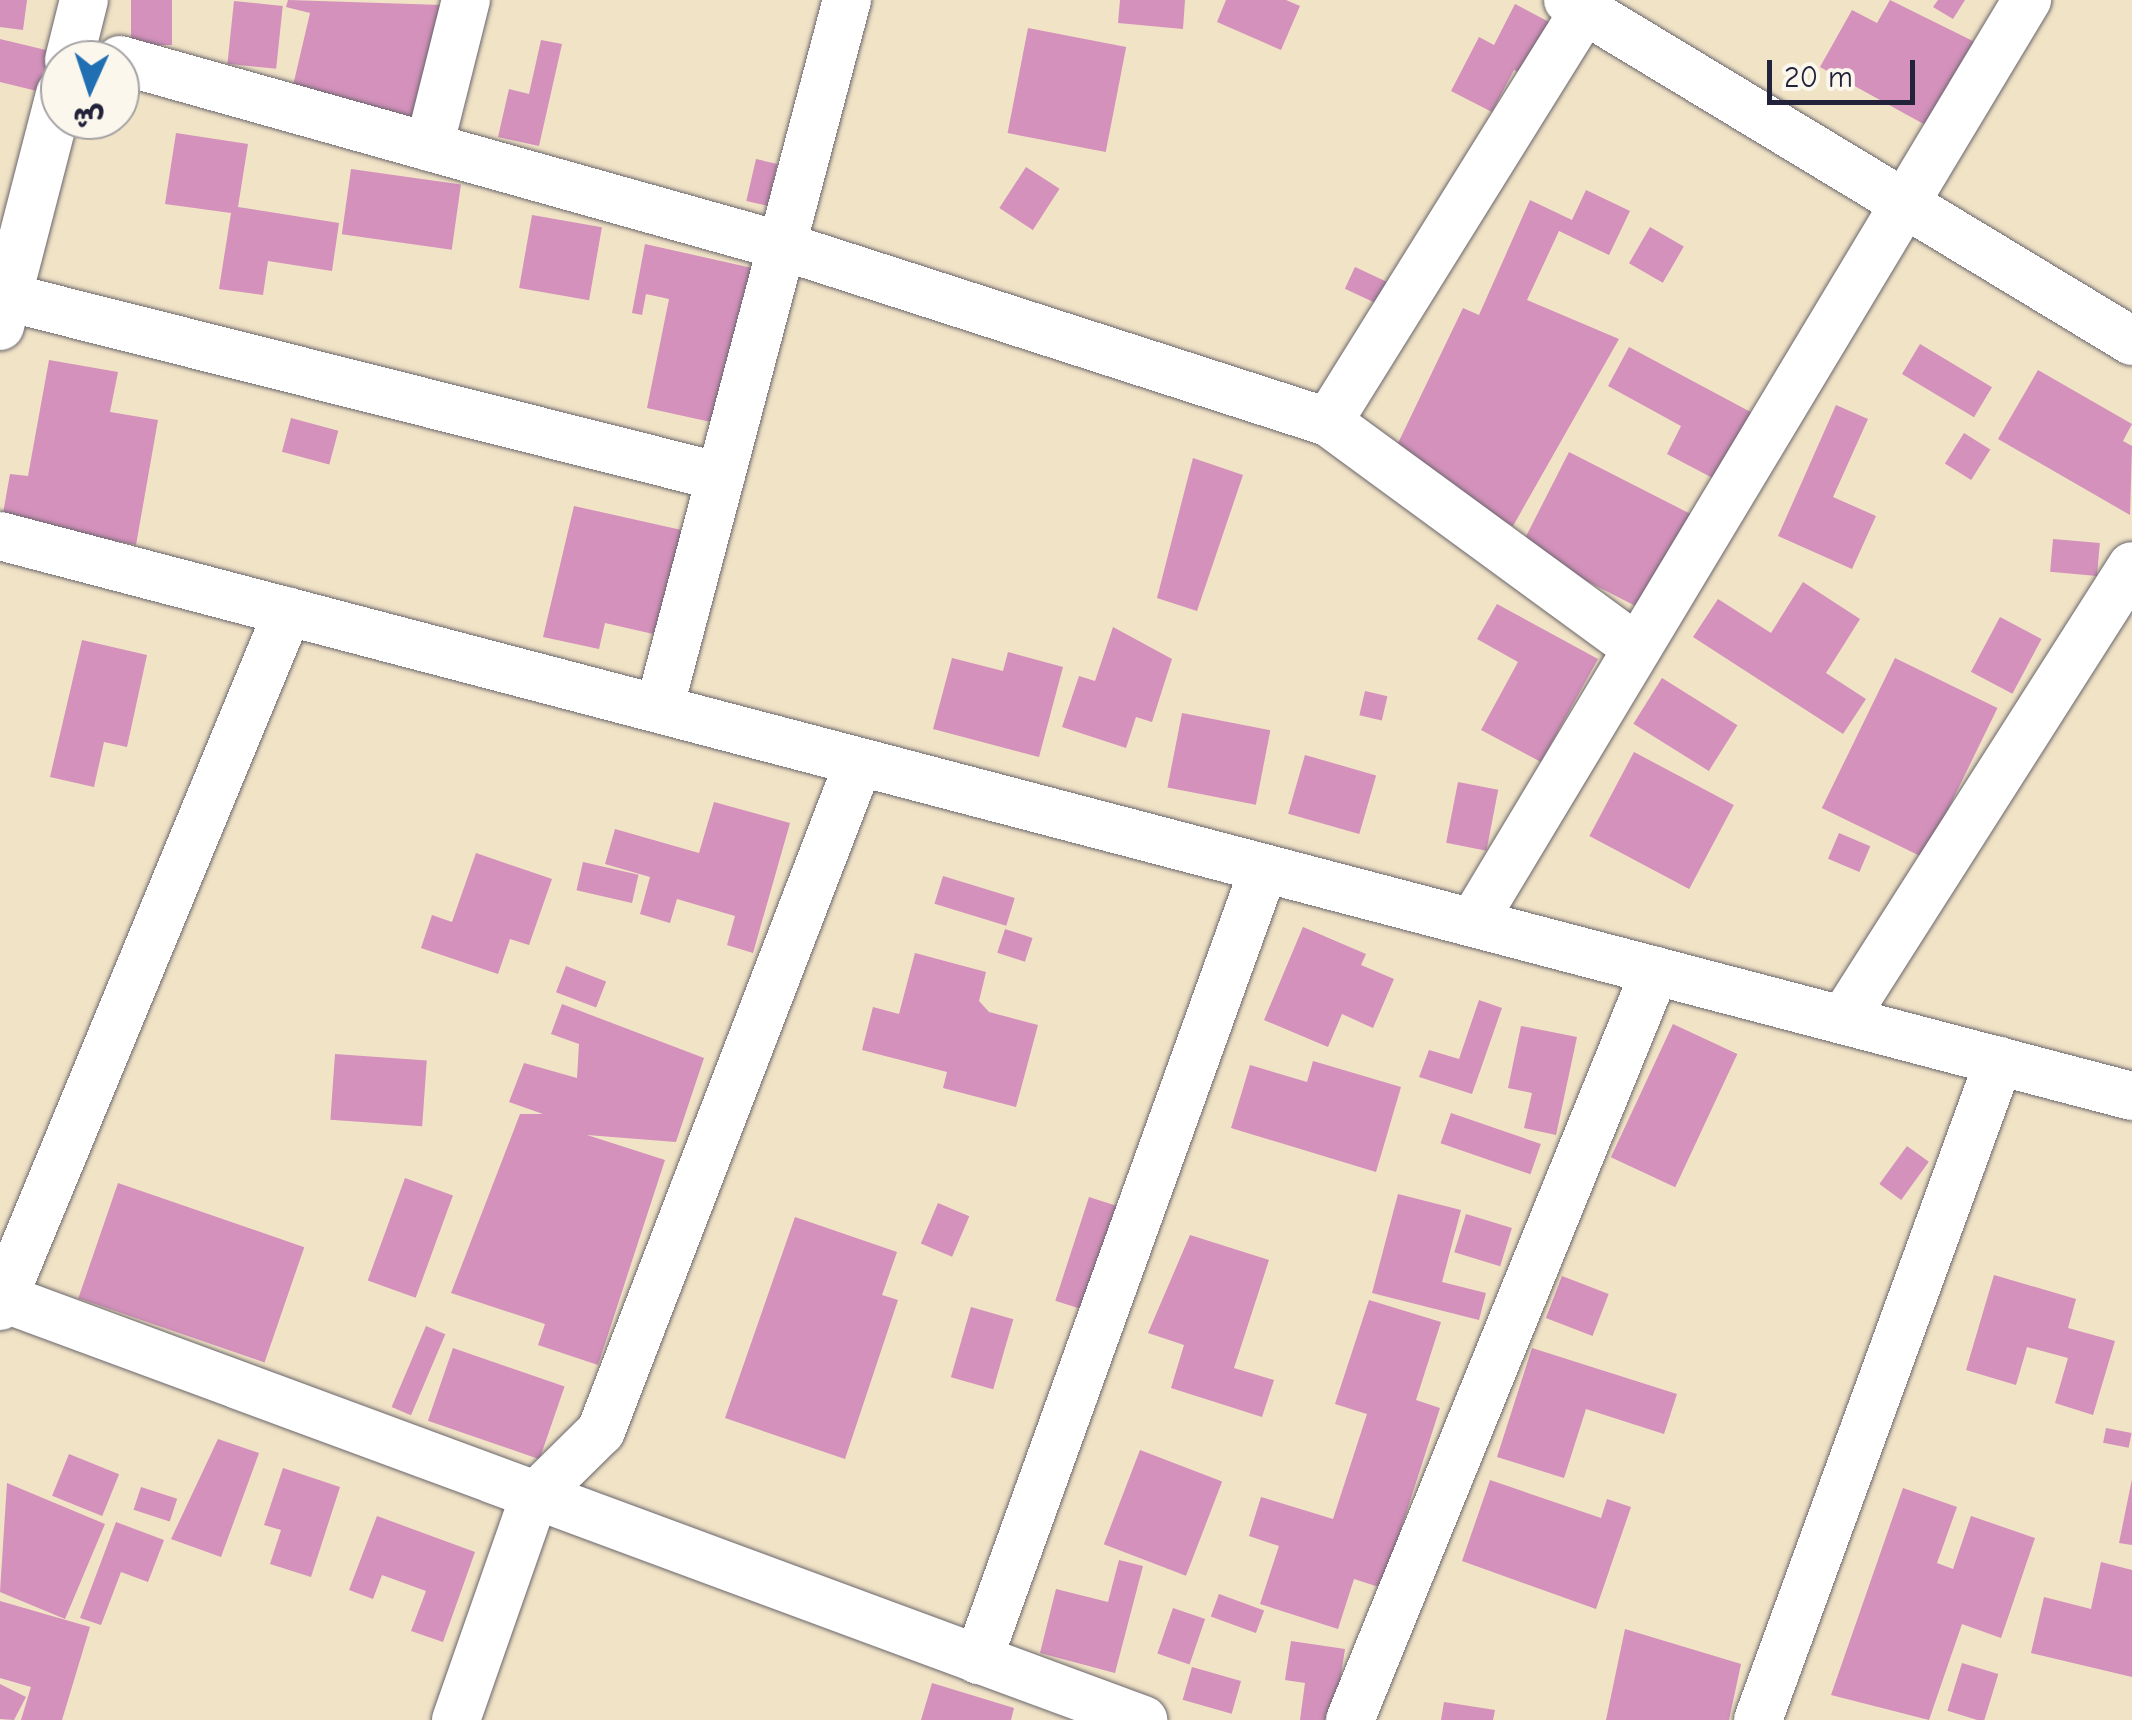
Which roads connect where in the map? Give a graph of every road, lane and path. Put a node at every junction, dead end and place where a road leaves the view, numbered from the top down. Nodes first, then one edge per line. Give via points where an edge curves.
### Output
1 (84, 0) edge
2 (466, 0) edge
3 (847, 0) edge
4 (2027, 0) edge
5 (1581, 3) edge
6 (73, 40) edge
7 (140, 66) edge
8 (48, 140) edge
9 (429, 147) junction
10 (1903, 203) junction
11 (782, 246) junction
12 (4, 312) edge
13 (2132, 341) edge
14 (1328, 422) junction
15 (720, 478) junction
16 (0, 536) edge
17 (2132, 566) edge
18 (288, 611) junction
19 (1637, 648) junction
20 (659, 709) junction
21 (859, 762) junction
22 (1264, 868) junction
23 (1473, 922) junction
24 (1655, 971) junction
25 (1842, 1020) junction
26 (1999, 1061) junction
27 (2132, 1096) edge
28 (2, 1302) edge
29 (534, 1497) junction
30 (978, 1660) junction
31 (456, 1720) edge
32 (1144, 1720) edge
33 (1350, 1720) edge
34 (1758, 1720) edge

1 - 6 street
2 - 9 street
3 - 11 street
4 - 10 street
5 - 10 street
5 - 14 street
7 - 9 street
8 - 12 street
9 - 11 street
10 - 13 street
10 - 19 street
11 - 14 street
11 - 15 street
12 - 15 street
14 - 19 street
15 - 20 street
16 - 18 street
17 - 25 street
18 - 20 street
18 - 28 street
19 - 23 street
20 - 21 street
21 - 22 street
21 - 29 street via 601,1432
22 - 23 street
22 - 30 street
23 - 24 street
24 - 25 street
24 - 33 street
25 - 26 street
26 - 27 street
26 - 34 street
28 - 29 street
29 - 30 street
29 - 31 street
30 - 32 street

